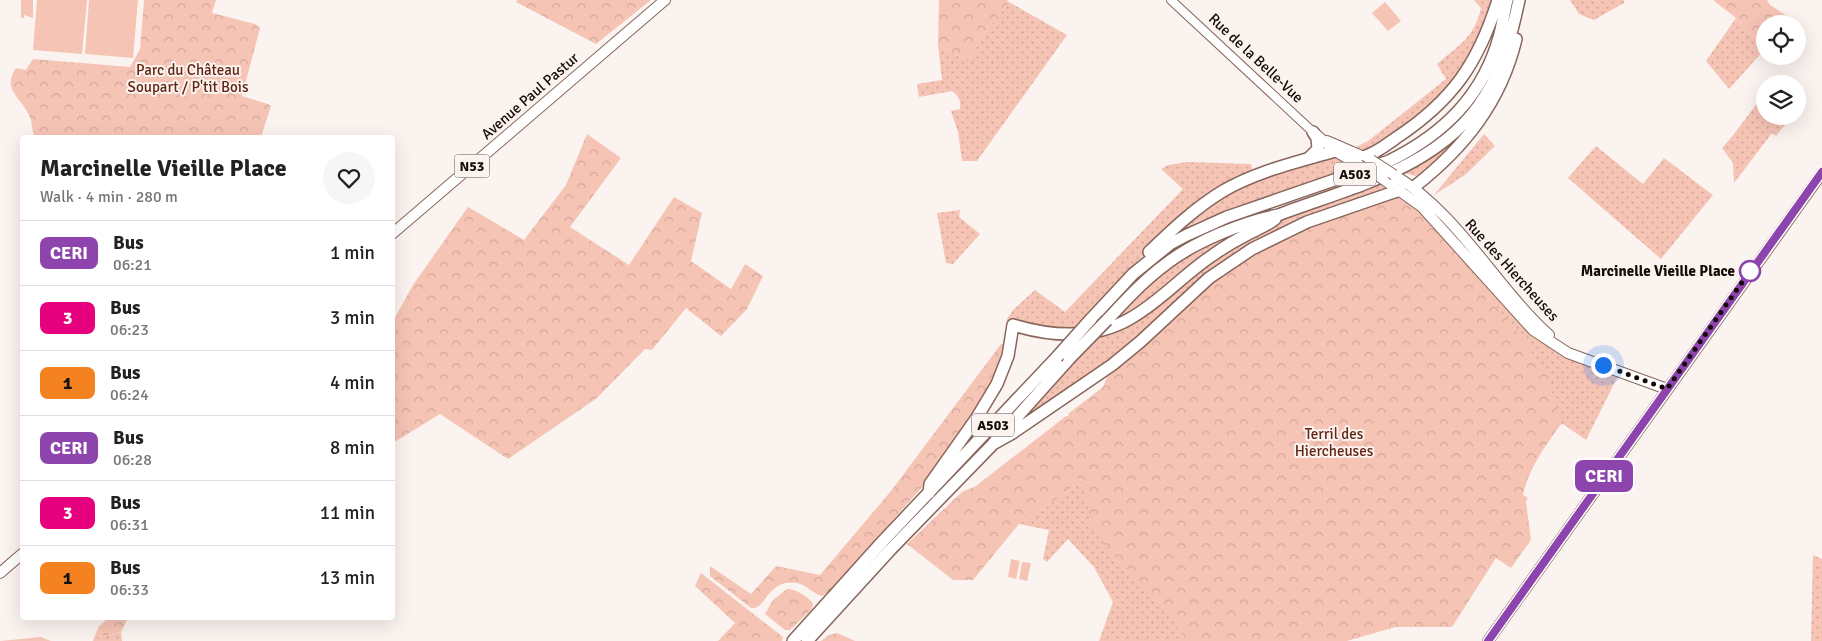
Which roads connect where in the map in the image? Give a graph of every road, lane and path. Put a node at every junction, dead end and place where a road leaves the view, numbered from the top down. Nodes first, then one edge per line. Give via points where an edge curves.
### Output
1 (665, 0) edge
2 (1171, 0) edge
3 (1498, 0) edge
4 (1507, 0) edge
5 (1519, 0) edge
6 (1524, 0) edge
7 (1317, 136) junction
8 (1347, 149) junction
9 (1335, 151) junction
10 (1308, 158) junction
11 (1362, 162) junction
12 (1822, 173) edge
13 (1414, 186) junction
14 (1400, 190) junction
15 (1422, 200) junction
16 (1278, 215) junction
17 (395, 231) edge
18 (1133, 274) junction
19 (1667, 389) junction
20 (993, 444) junction
21 (929, 493) junction
22 (20, 556) edge
23 (0, 573) edge
24 (806, 637) edge
25 (793, 641) edge
26 (1488, 641) edge

1 - 17 main road, Avenue Paul Pastur / N53
2 - 7 street, Rue de la Belle-Vue
3 - 11 highway via 1479,49 1448,96
4 - 18 highway, A503 via 1500,34 1487,68 1470,98 1434,134 1389,161 1187,234
5 - 16 highway, A503 via 1503,59 1491,86 1456,132 1422,157 1386,175
6 - 13 highway via 1510,64 1488,107 1453,153
7 - 8 main road, Rue de la Belle-Vue
7 - 9 main road, Rue de la Belle-Vue
7 - 10 highway via 1318,149
8 - 9 main road
8 - 11 main road, Rue de la Belle-Vue
9 - 10 highway
9 - 11 main road, Rue de la Belle-Vue
10 - 18 highway via 1224,190 1196,209 1142,259
11 - 13 main road, Rue de la Belle-Vue, bridge
11 - 14 main road, Rue de la Belle-Vue, bridge
12 - 19 main road
13 - 14 main road
13 - 15 main road, Rue des Hiercheuses
14 - 15 main road, Rue des Hiercheuses
14 - 20 highway via 1307,222 1252,249 1209,278 1112,365
15 - 19 main road, Rue des Hiercheuses via 1471,246 1516,306 1550,336 1577,352 1666,381
16 - 20 highway, A503, bridge via 1225,231 1167,263 1069,359
16 - 21 highway via 1200,264 1144,310 1118,325 1065,335 1013,325 1008,356 997,384 930,484
18 - 21 highway, A503, bridge
19 - 26 main road
20 - 24 highway, A503
21 - 24 highway, A503 via 883,541
22 - 23 main road
24 - 25 highway, A503

